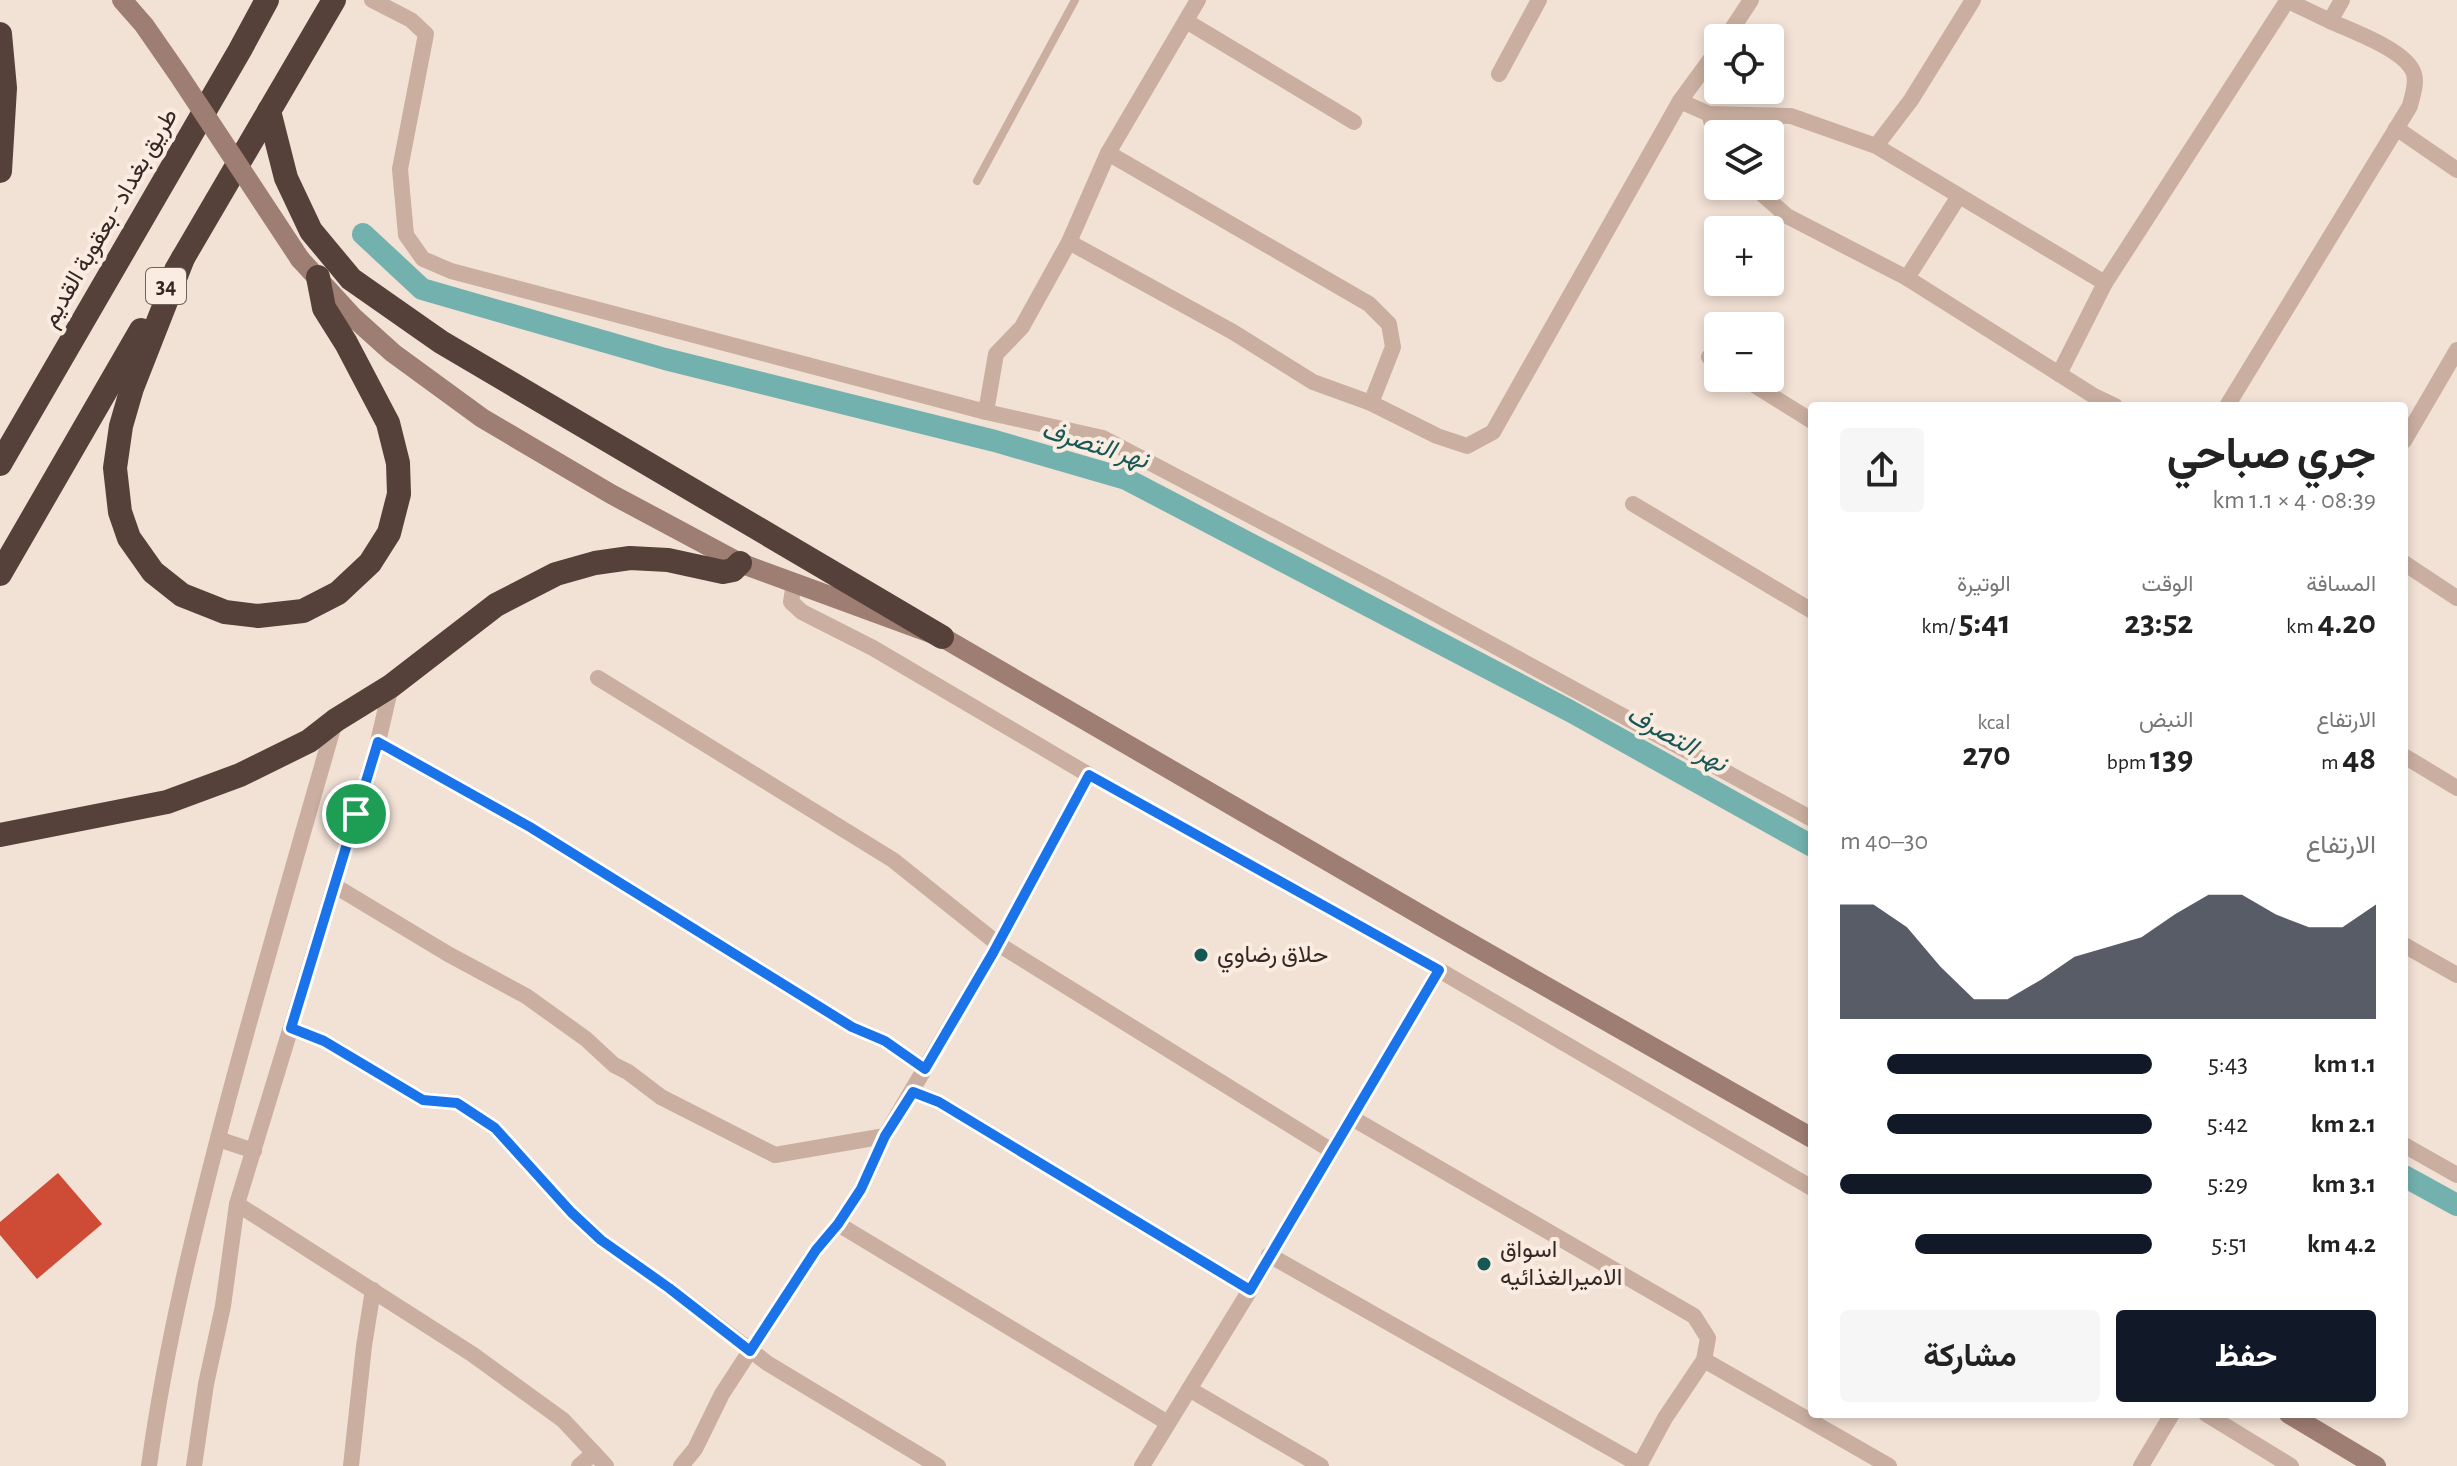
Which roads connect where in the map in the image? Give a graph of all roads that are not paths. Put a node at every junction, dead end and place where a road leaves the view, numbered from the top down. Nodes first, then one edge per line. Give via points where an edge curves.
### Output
1 (122, 0) edge
2 (267, 0) edge
3 (334, 0) edge
4 (372, 0) edge
5 (1075, 0) edge
6 (1198, 0) edge
7 (1539, 0) edge
8 (1751, 0) edge
9 (1973, 0) edge
10 (2286, 0) edge
11 (2342, 0) edge
12 (1186, 21) junction
13 (2330, 21) junction
14 (1735, 24) edge
15 (0, 34) edge
16 (1704, 68) edge
17 (1499, 74) dead end
18 (1680, 101) junction
19 (269, 111) junction
20 (1709, 114) junction
21 (1711, 120) edge
22 (1354, 122) dead end
23 (2396, 128) junction
24 (1876, 146) junction
25 (1108, 153) junction
26 (2457, 170) edge
27 (0, 171) edge
28 (977, 181) dead end
29 (1959, 196) junction
30 (1769, 200) edge
31 (1069, 242) junction
32 (183, 258) junction
33 (318, 277) junction
34 (1907, 278) junction
35 (2105, 283) junction
36 (2457, 350) edge
37 (2059, 374) junction
38 (1765, 392) edge
39 (2091, 401) edge
40 (2229, 402) edge
41 (1371, 403) junction
42 (986, 412) junction
43 (1808, 419) edge
44 (2408, 434) edge
45 (0, 464) edge
46 (1633, 504) dead end
47 (740, 563) junction
48 (2408, 566) edge
49 (0, 574) edge
50 (794, 583) junction
51 (2457, 598) edge
52 (1808, 609) edge
53 (942, 637) junction
54 (598, 678) dead end
55 (391, 686) junction
56 (336, 720) junction
57 (378, 742) junction
58 (2408, 758) edge
59 (1089, 775) junction
60 (2457, 788) edge
61 (1808, 817) edge
62 (0, 835) edge
63 (335, 886) junction
64 (998, 944) junction
65 (2408, 947) edge
66 (1439, 970) junction
67 (2457, 975) edge
68 (291, 1028) junction
69 (925, 1069) junction
70 (913, 1092) junction
71 (1352, 1118) junction
72 (885, 1136) junction
73 (1808, 1136) edge
74 (218, 1139) junction
75 (2408, 1147) edge
76 (254, 1151) junction
77 (1332, 1151) junction
78 (2457, 1175) edge
79 (1808, 1186) edge
80 (237, 1204) junction
81 (838, 1224) junction
82 (1269, 1255) junction
83 (373, 1290) junction
84 (1250, 1290) junction
85 (750, 1351) junction
86 (1704, 1360) junction
87 (1189, 1389) junction
88 (2170, 1418) edge
89 (2213, 1418) edge
90 (2296, 1418) edge
91 (1168, 1423) junction
92 (600, 1460) edge
93 (149, 1466) edge
94 (194, 1466) edge
95 (351, 1466) edge
96 (579, 1466) edge
97 (681, 1466) edge
98 (938, 1466) edge
99 (1142, 1466) edge
100 (1321, 1466) edge
101 (1640, 1466) edge
102 (1889, 1466) edge
103 (2141, 1466) edge
104 (2291, 1466) edge
105 (2376, 1466) edge

1 - 33 street, bridge via 178,74 300,259
2 - 45 highway, طريق بغداد - بعقوبة القديم / 34
3 - 19 highway, 34
4 - 42 street via 426,34 400,169 406,235 423,259 451,271
5 - 28 lane
6 - 12 street
7 - 17 street
8 - 14 street
9 - 24 street
10 - 13 street
10 - 35 street
11 - 13 street
12 - 22 street
12 - 25 street
13 - 23 street via 2397,53 2414,73 2410,106
15 - 27 highway via 5,88
16 - 18 street
18 - 20 street
18 - 41 street via 1493,432 1467,446
19 - 32 highway, 34
19 - 53 highway via 286,178 311,231 351,279 441,342
20 - 21 street
20 - 24 street via 1791,116
23 - 26 street
23 - 40 street
24 - 29 street
25 - 31 street
25 - 41 street via 1369,304 1389,324 1393,347
29 - 34 street
29 - 35 street
30 - 34 street via 1787,216
31 - 41 street via 1313,382
31 - 42 street via 1022,327 996,354
32 - 33 highway via 121,426 115,468 120,512 129,538 153,572 182,595 225,612 258,616 303,611 338,593 370,563 389,533 399,494 388,423 324,308
32 - 49 highway, 34
33 - 47 street via 393,353 482,418
34 - 37 street
35 - 37 street
36 - 44 street
37 - 39 street
38 - 43 street
42 - 61 street via 1103,438
46 - 52 street
47 - 50 street
47 - 55 highway via 723,572 630,558 556,574 496,605
48 - 51 street
50 - 53 street
50 - 59 street via 791,602 802,612
53 - 73 street
54 - 64 street via 893,860
55 - 56 highway
55 - 57 street
56 - 62 highway via 309,741 240,775 167,802
56 - 74 street
57 - 63 street
57 - 69 street via 530,827
58 - 60 street
59 - 64 street
59 - 66 street
63 - 68 street
63 - 72 street via 526,996 661,1097 775,1155
64 - 69 street
64 - 77 street
65 - 67 street
66 - 71 street
66 - 79 street
68 - 76 street
68 - 85 street via 324,1041 423,1100 457,1103 495,1128 601,1240
69 - 70 street
70 - 72 street
70 - 84 street via 939,1102
71 - 77 street
71 - 86 street via 1694,1316 1708,1338
72 - 81 street
74 - 76 street
74 - 93 street via 177,1304
75 - 78 street
76 - 80 street
77 - 82 street
80 - 83 street
80 - 94 street
81 - 85 street
81 - 91 street
82 - 84 street
82 - 101 street
83 - 92 street via 563,1420
83 - 95 street
84 - 87 street
85 - 97 street
85 - 98 street
86 - 101 street
86 - 102 street
87 - 91 street
87 - 100 street
88 - 103 street
89 - 104 street
90 - 105 street
91 - 99 street
92 - 96 street

